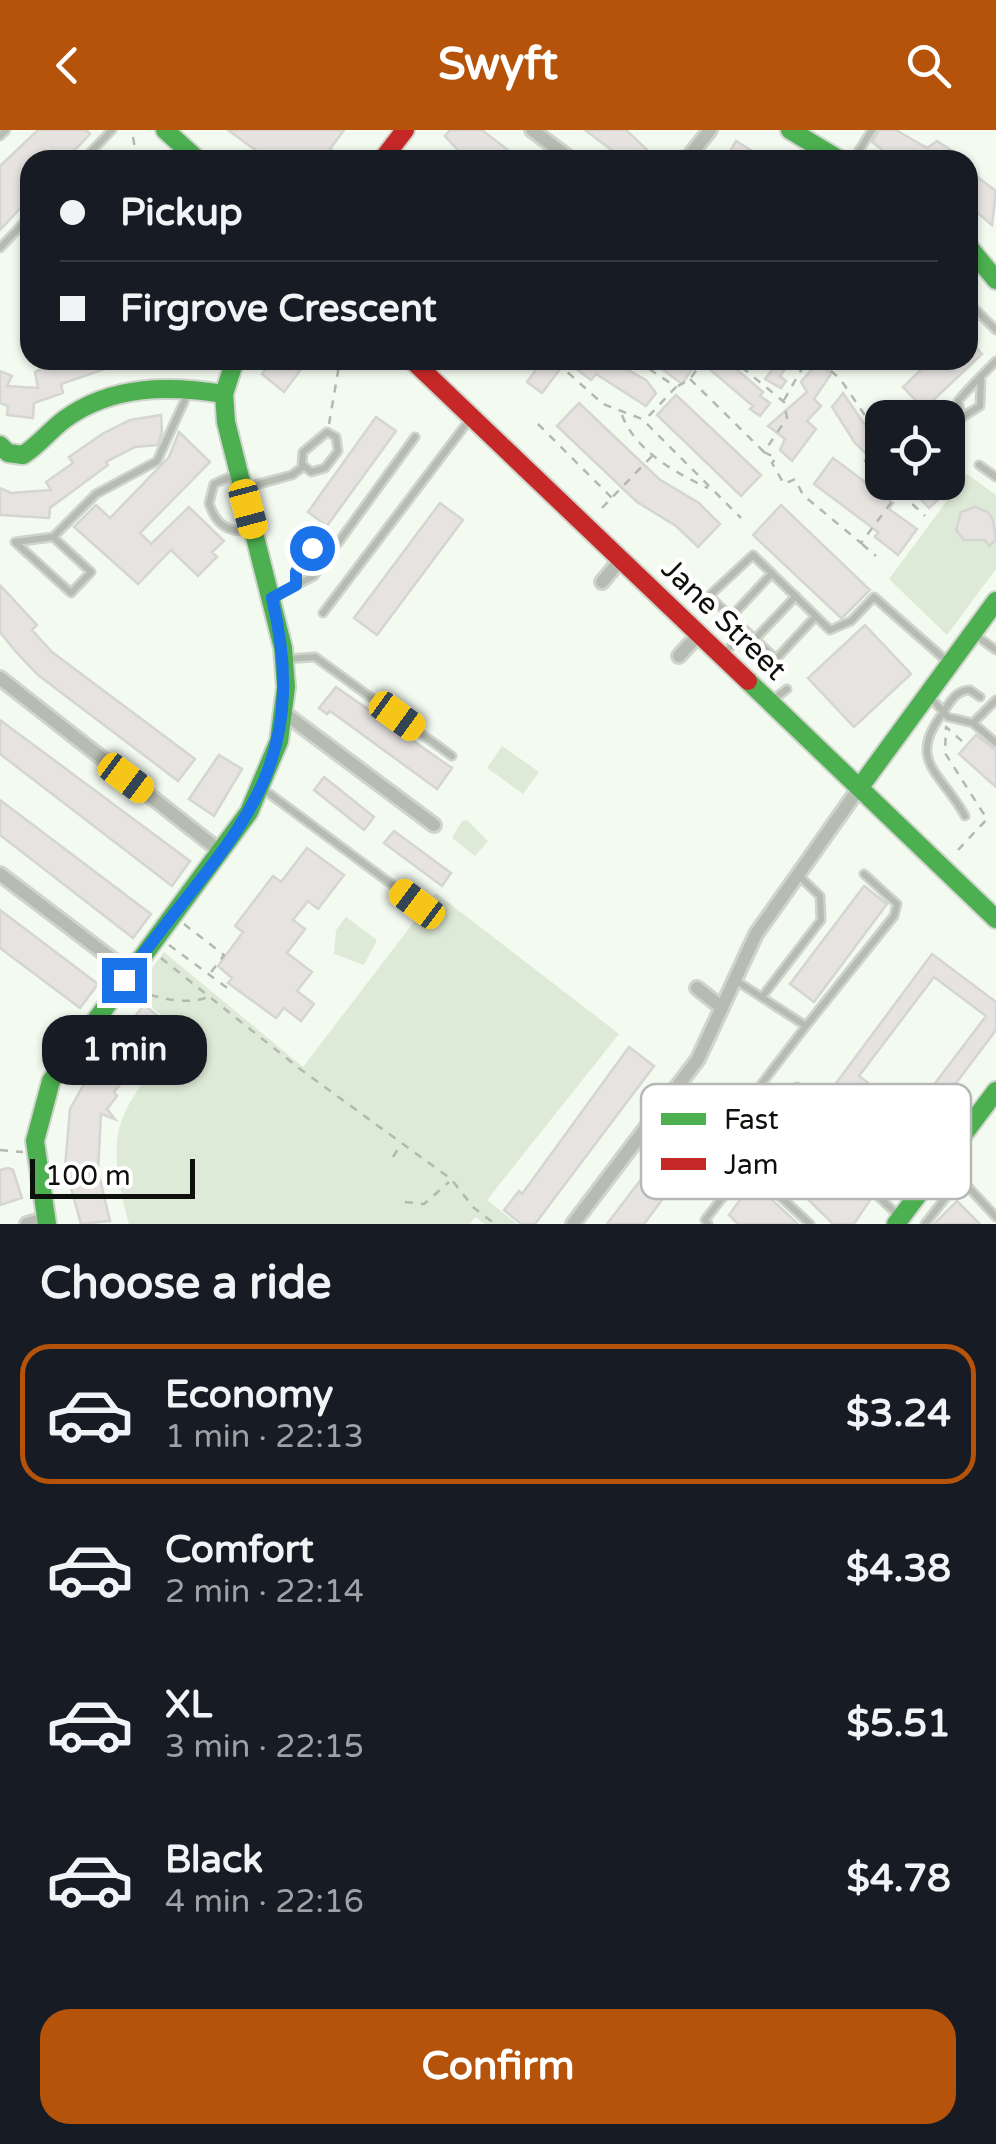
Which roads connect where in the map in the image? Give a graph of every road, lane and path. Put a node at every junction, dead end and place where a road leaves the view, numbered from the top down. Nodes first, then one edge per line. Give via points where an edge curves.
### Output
1 (6, 130) edge
2 (96, 130) edge
3 (112, 130) edge
4 (165, 130) edge
5 (406, 130) edge
6 (532, 130) edge
7 (710, 130) edge
8 (790, 130) edge
9 (0, 136) edge
10 (133, 137) dead end
11 (104, 138) junction
12 (93, 150) edge
13 (135, 150) edge
14 (187, 150) edge
15 (390, 150) edge
16 (559, 150) edge
17 (694, 150) edge
18 (823, 150) edge
19 (20, 227) edge
20 (0, 248) edge
21 (978, 258) edge
22 (996, 280) edge
23 (978, 312) edge
24 (996, 330) edge
25 (996, 360) edge
26 (232, 370) edge
27 (338, 370) edge
28 (423, 370) edge
29 (565, 370) edge
30 (651, 370) edge
31 (697, 370) edge
32 (746, 370) edge
33 (802, 370) edge
34 (830, 370) edge
35 (981, 376) junction
36 (690, 379) junction
37 (676, 387) junction
38 (190, 390) junction
39 (224, 394) junction
40 (784, 402) junction
41 (621, 413) junction
42 (865, 415) edge
43 (472, 416) junction
44 (644, 421) junction
45 (538, 424) dead end
46 (327, 432) junction
47 (415, 437) dead end
48 (0, 445) edge
49 (764, 452) junction
50 (654, 454) junction
51 (979, 465) dead end
52 (304, 466) junction
53 (996, 477) edge
54 (241, 480) junction
55 (709, 489) junction
56 (612, 498) junction
57 (893, 500) edge
58 (908, 500) edge
59 (602, 508) dead end
60 (926, 516) dead end
61 (741, 518) dead end
62 (254, 529) junction
63 (53, 537) junction
64 (861, 543) junction
65 (312, 548) dead end
66 (876, 556) dead end
67 (622, 558) junction
68 (772, 573) junction
69 (602, 582) dead end
70 (296, 585) junction
71 (796, 596) junction
72 (272, 598) junction
73 (996, 601) edge
74 (323, 614) dead end
75 (816, 616) junction
76 (731, 617) junction
77 (745, 630) junction
78 (973, 633) junction
79 (699, 634) junction
80 (754, 639) junction
81 (996, 650) edge
82 (679, 656) dead end
83 (722, 656) junction
84 (284, 659) junction
85 (950, 664) junction
86 (0, 678) edge
87 (787, 689) dead end
88 (926, 694) junction
89 (980, 697) dead end
90 (996, 700) edge
91 (770, 702) junction
92 (942, 712) junction
93 (284, 713) junction
94 (973, 723) junction
95 (963, 742) dead end
96 (996, 742) edge
97 (452, 756) dead end
98 (860, 787) junction
99 (262, 788) junction
100 (965, 816) dead end
101 (434, 825) dead end
102 (958, 850) dead end
103 (220, 851) junction
104 (0, 874) edge
105 (797, 874) junction
106 (864, 874) dead end
107 (417, 904) dead end
108 (996, 918) edge
109 (183, 924) dead end
110 (168, 944) dead end
111 (148, 948) junction
112 (209, 975) junction
113 (126, 976) junction
114 (734, 979) junction
115 (697, 988) dead end
116 (230, 990) dead end
117 (211, 996) junction
118 (762, 996) junction
119 (721, 1007) junction
120 (806, 1026) junction
121 (680, 1084) edge
122 (761, 1084) edge
123 (996, 1093) edge
124 (971, 1125) edge
125 (641, 1134) edge
126 (402, 1143) junction
127 (0, 1150) edge
128 (19, 1152) dead end
129 (393, 1157) dead end
130 (451, 1180) junction
131 (971, 1190) edge
132 (721, 1199) edge
133 (783, 1199) edge
134 (881, 1199) edge
135 (944, 1199) edge
136 (404, 1202) dead end
137 (996, 1217) edge
138 (904, 1220) edge
139 (40, 1222) edge
140 (495, 1224) edge
141 (572, 1224) edge
142 (708, 1224) edge
143 (810, 1224) edge
144 (925, 1224) edge

1 - 9 lane
2 - 11 lane
3 - 11 lane
4 - 14 street
5 - 15 street
6 - 16 street
7 - 17 street
8 - 18 street
10 - 13 path
11 - 12 lane
19 - 20 lane
21 - 22 street
23 - 24 lane
25 - 35 lane
26 - 39 street
27 - 46 path
28 - 43 street, Jane Street
29 - 41 path
30 - 37 path
31 - 36 path
32 - 40 path
33 - 40 path
34 - 42 path
35 - 35 lane via 958,401 961,418 980,406
36 - 37 path
36 - 49 path
37 - 44 path
38 - 39 street
38 - 48 street via 150,387 108,396 73,413 24,455
38 - 63 lane via 157,460 96,494
39 - 54 street
40 - 49 path via 787,418
41 - 44 path
41 - 50 path via 636,440
43 - 67 street, Jane Street
43 - 74 lane
44 - 55 path via 695,467
45 - 56 path
46 - 52 lane via 303,452
46 - 52 lane via 336,437 338,451 318,472
47 - 70 lane via 314,576
49 - 64 path via 776,458 772,463 784,484 795,479 803,495
50 - 55 path
50 - 56 path
51 - 53 lane
52 - 54 lane via 292,475
54 - 62 street
54 - 62 lane via 214,484 209,502 223,527
55 - 61 path
56 - 59 path
57 - 64 path
58 - 60 path
62 - 72 street
63 - 63 lane via 91,572 71,592 15,542
64 - 66 path
65 - 70 lane via 296,572
67 - 69 street
67 - 79 street, Jane Street
68 - 71 lane
68 - 76 lane
68 - 76 lane via 749,554 709,596
70 - 72 lane
71 - 75 lane
71 - 80 lane
72 - 84 street
73 - 78 street
75 - 80 lane via 776,659
75 - 85 lane via 830,630 874,597
76 - 77 lane
77 - 80 lane
77 - 83 lane
78 - 81 lane
78 - 85 street
79 - 82 street
79 - 83 street, Jane Street
83 - 91 street, Jane Street
84 - 93 street
84 - 97 lane via 315,657
85 - 88 street
86 - 103 street
87 - 91 lane
88 - 92 lane
88 - 98 street
89 - 92 lane via 964,689
90 - 94 lane
91 - 98 street, Jane Street
92 - 94 lane
92 - 100 lane via 926,740 928,765
93 - 99 street
93 - 101 street
94 - 96 lane
95 - 102 path via 946,727 945,754 987,819
98 - 105 street
98 - 108 street, Jane Street
99 - 103 street
99 - 107 lane
103 - 111 street
104 - 113 street
105 - 114 street
105 - 118 lane via 820,896 821,920
106 - 120 lane via 892,896 894,916
109 - 112 path via 224,954
110 - 112 path
111 - 113 street
111 - 117 path
112 - 116 path
113 - 117 path via 152,995 198,1001
113 - 139 street via 43,1098 34,1152
114 - 118 lane
114 - 119 street
115 - 119 street
117 - 126 path
118 - 120 lane
119 - 121 street
120 - 122 lane
123 - 124 street
125 - 141 street
126 - 129 path
126 - 130 path
127 - 128 path
130 - 136 path via 426,1202
130 - 140 path
131 - 137 lane
132 - 142 lane via 704,1220
133 - 143 lane
134 - 138 lane
135 - 144 lane

